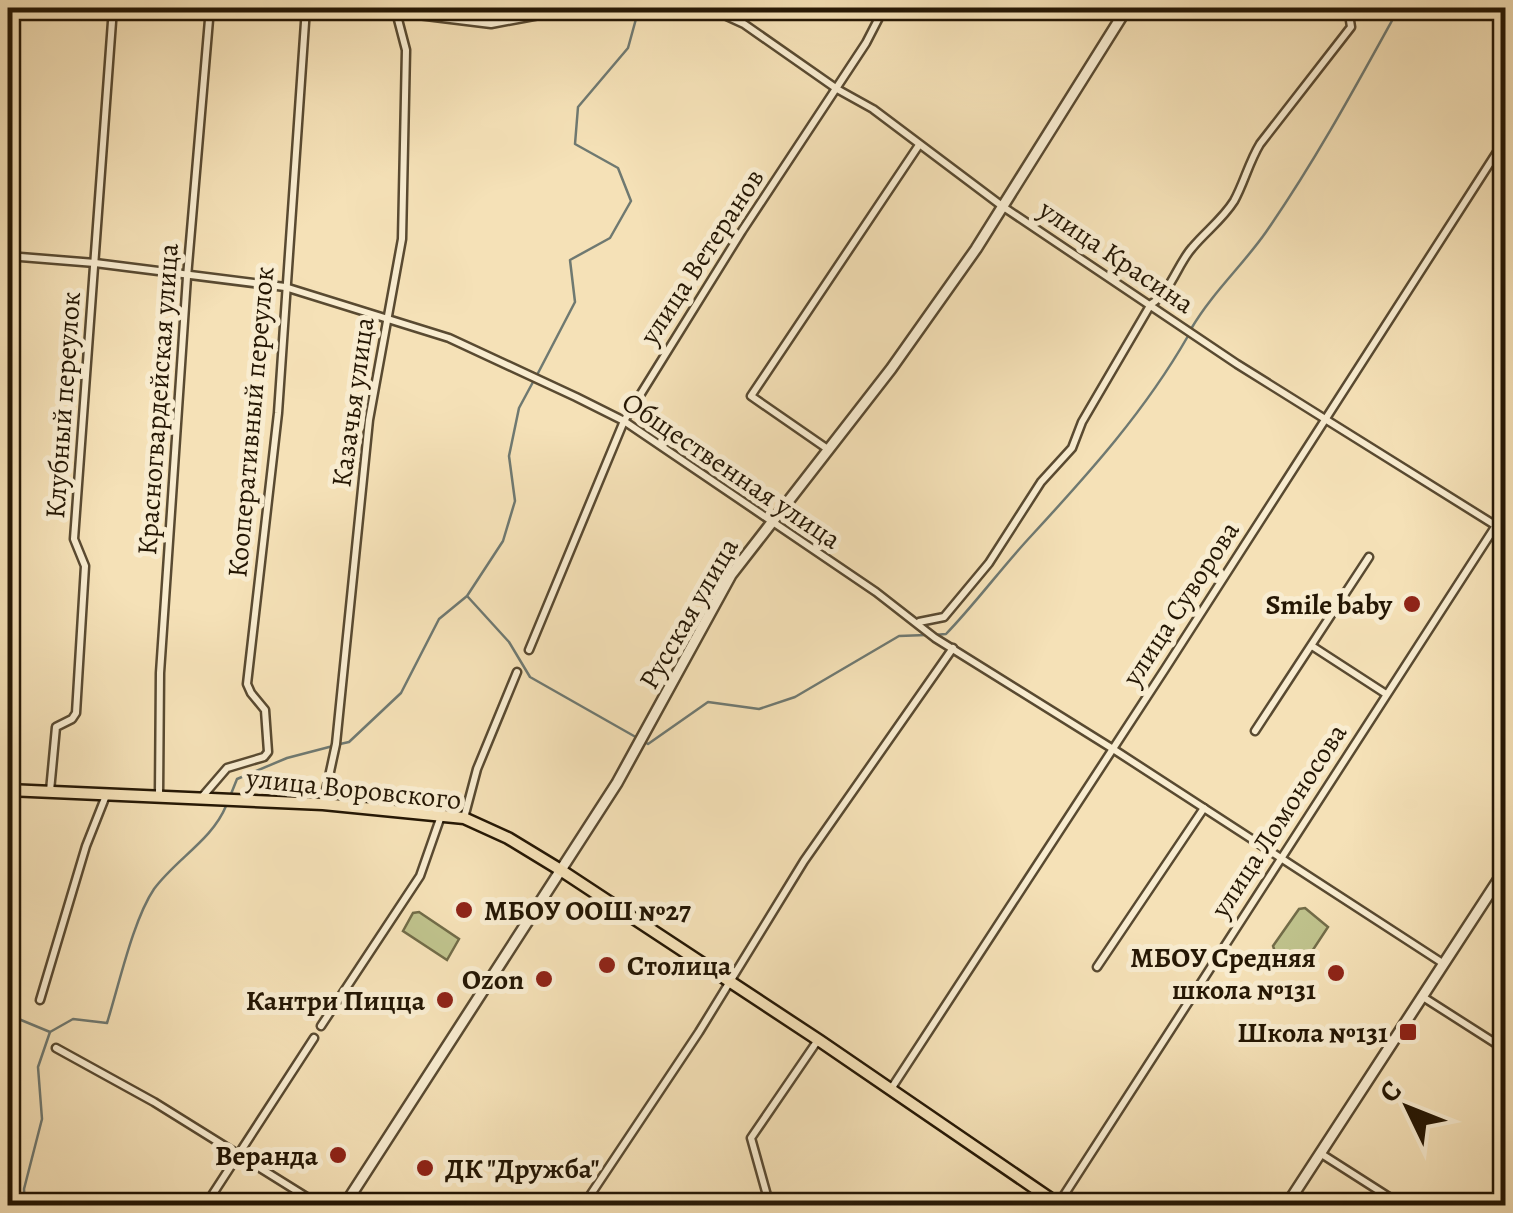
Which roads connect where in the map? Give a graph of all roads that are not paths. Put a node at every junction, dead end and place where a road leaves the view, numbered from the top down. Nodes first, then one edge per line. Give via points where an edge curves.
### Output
1 (15, 8) edge
2 (113, 8) edge
3 (210, 8) edge
4 (306, 8) edge
5 (361, 8) edge
6 (558, 8) edge
7 (591, 8) edge
8 (662, 8) edge
9 (709, 8) edge
10 (884, 8) edge
11 (1126, 8) edge
12 (1348, 8) edge
13 (395, 9) edge
14 (648, 9) edge
15 (631, 14) dead end
16 (837, 88) junction
17 (1506, 138) edge
18 (918, 145) junction
19 (8, 194) edge
20 (1002, 206) junction
21 (8, 256) edge
22 (95, 262) junction
23 (187, 276) junction
24 (285, 288) junction
25 (1151, 304) junction
26 (386, 316) junction
27 (1326, 420) junction
28 (624, 421) junction
29 (829, 450) junction
30 (1506, 510) edge
31 (769, 522) junction
32 (1495, 526) junction
33 (1506, 532) edge
34 (1369, 557) dead end
35 (918, 622) junction
36 (1311, 646) junction
37 (953, 648) junction
38 (529, 650) dead end
39 (518, 672) dead end
40 (1386, 694) junction
41 (1255, 731) dead end
42 (1113, 749) junction
43 (8, 790) edge
44 (50, 791) junction
45 (107, 793) junction
46 (159, 795) junction
47 (202, 797) junction
48 (323, 804) junction
49 (1204, 808) junction
50 (441, 815) junction
51 (464, 818) junction
52 (1282, 859) junction
53 (1506, 868) edge
54 (559, 869) junction
55 (1444, 964) junction
56 (1097, 967) dead end
57 (729, 982) junction
58 (1423, 997) junction
59 (40, 1000) dead end
60 (321, 1026) dead end
61 (314, 1038) dead end
62 (818, 1039) junction
63 (56, 1048) dead end
64 (1506, 1050) edge
65 (890, 1090) junction
66 (238, 1153) junction
67 (1320, 1153) junction
68 (1058, 1205) edge
69 (206, 1206) edge
70 (321, 1206) edge
71 (344, 1206) edge
72 (584, 1206) edge
73 (770, 1206) edge
74 (1286, 1206) edge
75 (1402, 1206) edge

1 - 19 street
2 - 22 street, Клубный переулок
3 - 23 street, Красногвардейская улица
4 - 24 street, Кооперативный переулок
5 - 13 street
6 - 13 street via 491,24
7 - 15 street
8 - 14 street
9 - 16 street, улица Красина
10 - 16 street, улица Ветеранов
11 - 20 street, Русская улица
12 - 25 street via 1351,27 1260,144 1216,226
13 - 26 street, Казачья улица via 406,50 403,208
16 - 18 street, улица Красина
16 - 28 street, улица Ветеранов
17 - 27 street, улица Суворова
18 - 20 street, улица Красина
18 - 29 street via 750,396
20 - 25 street, улица Красина
20 - 29 street, Русская улица
21 - 22 street, Общественная улица
22 - 23 street, Общественная улица
22 - 44 street, Клубный переулок via 74,539 85,566 76,713 56,727
23 - 24 street, Общественная улица
23 - 46 street, Красногвардейская улица via 160,673
24 - 26 street, Общественная улица
24 - 47 street, Кооперативный переулок via 247,684 265,710 268,752 227,768
25 - 27 street, улица Красина
25 - 35 street via 1072,448 1040,482 990,563 944,618
26 - 28 street, Общественная улица via 449,338
26 - 48 street, Казачья улица via 336,744
27 - 32 street, улица Красина
27 - 42 street, улица Суворова
28 - 31 street, Общественная улица
28 - 38 street, улица Ветеранов
29 - 31 street, Русская улица
30 - 32 street, улица Ломоносова
31 - 35 street, Общественная улица
31 - 54 street, Русская улица via 730,576 642,740
32 - 33 street, улица Красина
32 - 40 street, улица Ломоносова
34 - 36 street
35 - 37 street, Общественная улица
36 - 40 street
36 - 41 street
37 - 42 street, Общественная улица
37 - 57 street via 804,861
39 - 51 street
40 - 52 street, улица Ломоносова
42 - 49 street, Общественная улица
42 - 65 street, улица Суворова
43 - 44 main road, улица Воровского
44 - 45 main road, улица Воровского
45 - 46 main road, улица Воровского
45 - 59 street
46 - 47 main road, улица Воровского
47 - 48 main road, улица Воровского
48 - 50 main road, улица Воровского
49 - 52 street, Общественная улица
49 - 56 street
50 - 51 main road, улица Воровского
50 - 60 street via 420,876
51 - 54 main road, улица Воровского
52 - 55 street, Общественная улица
52 - 68 street, улица Ломоносова
53 - 55 street
54 - 57 main road, улица Воровского
54 - 71 street, Русская улица
55 - 58 street
57 - 62 main road, улица Воровского
57 - 72 street
58 - 64 street
58 - 67 street
61 - 66 street
62 - 65 main road, улица Воровского
62 - 73 street via 751,1138
63 - 66 street
65 - 68 main road, улица Воровского
66 - 69 street
66 - 70 street
67 - 74 street
67 - 75 street

